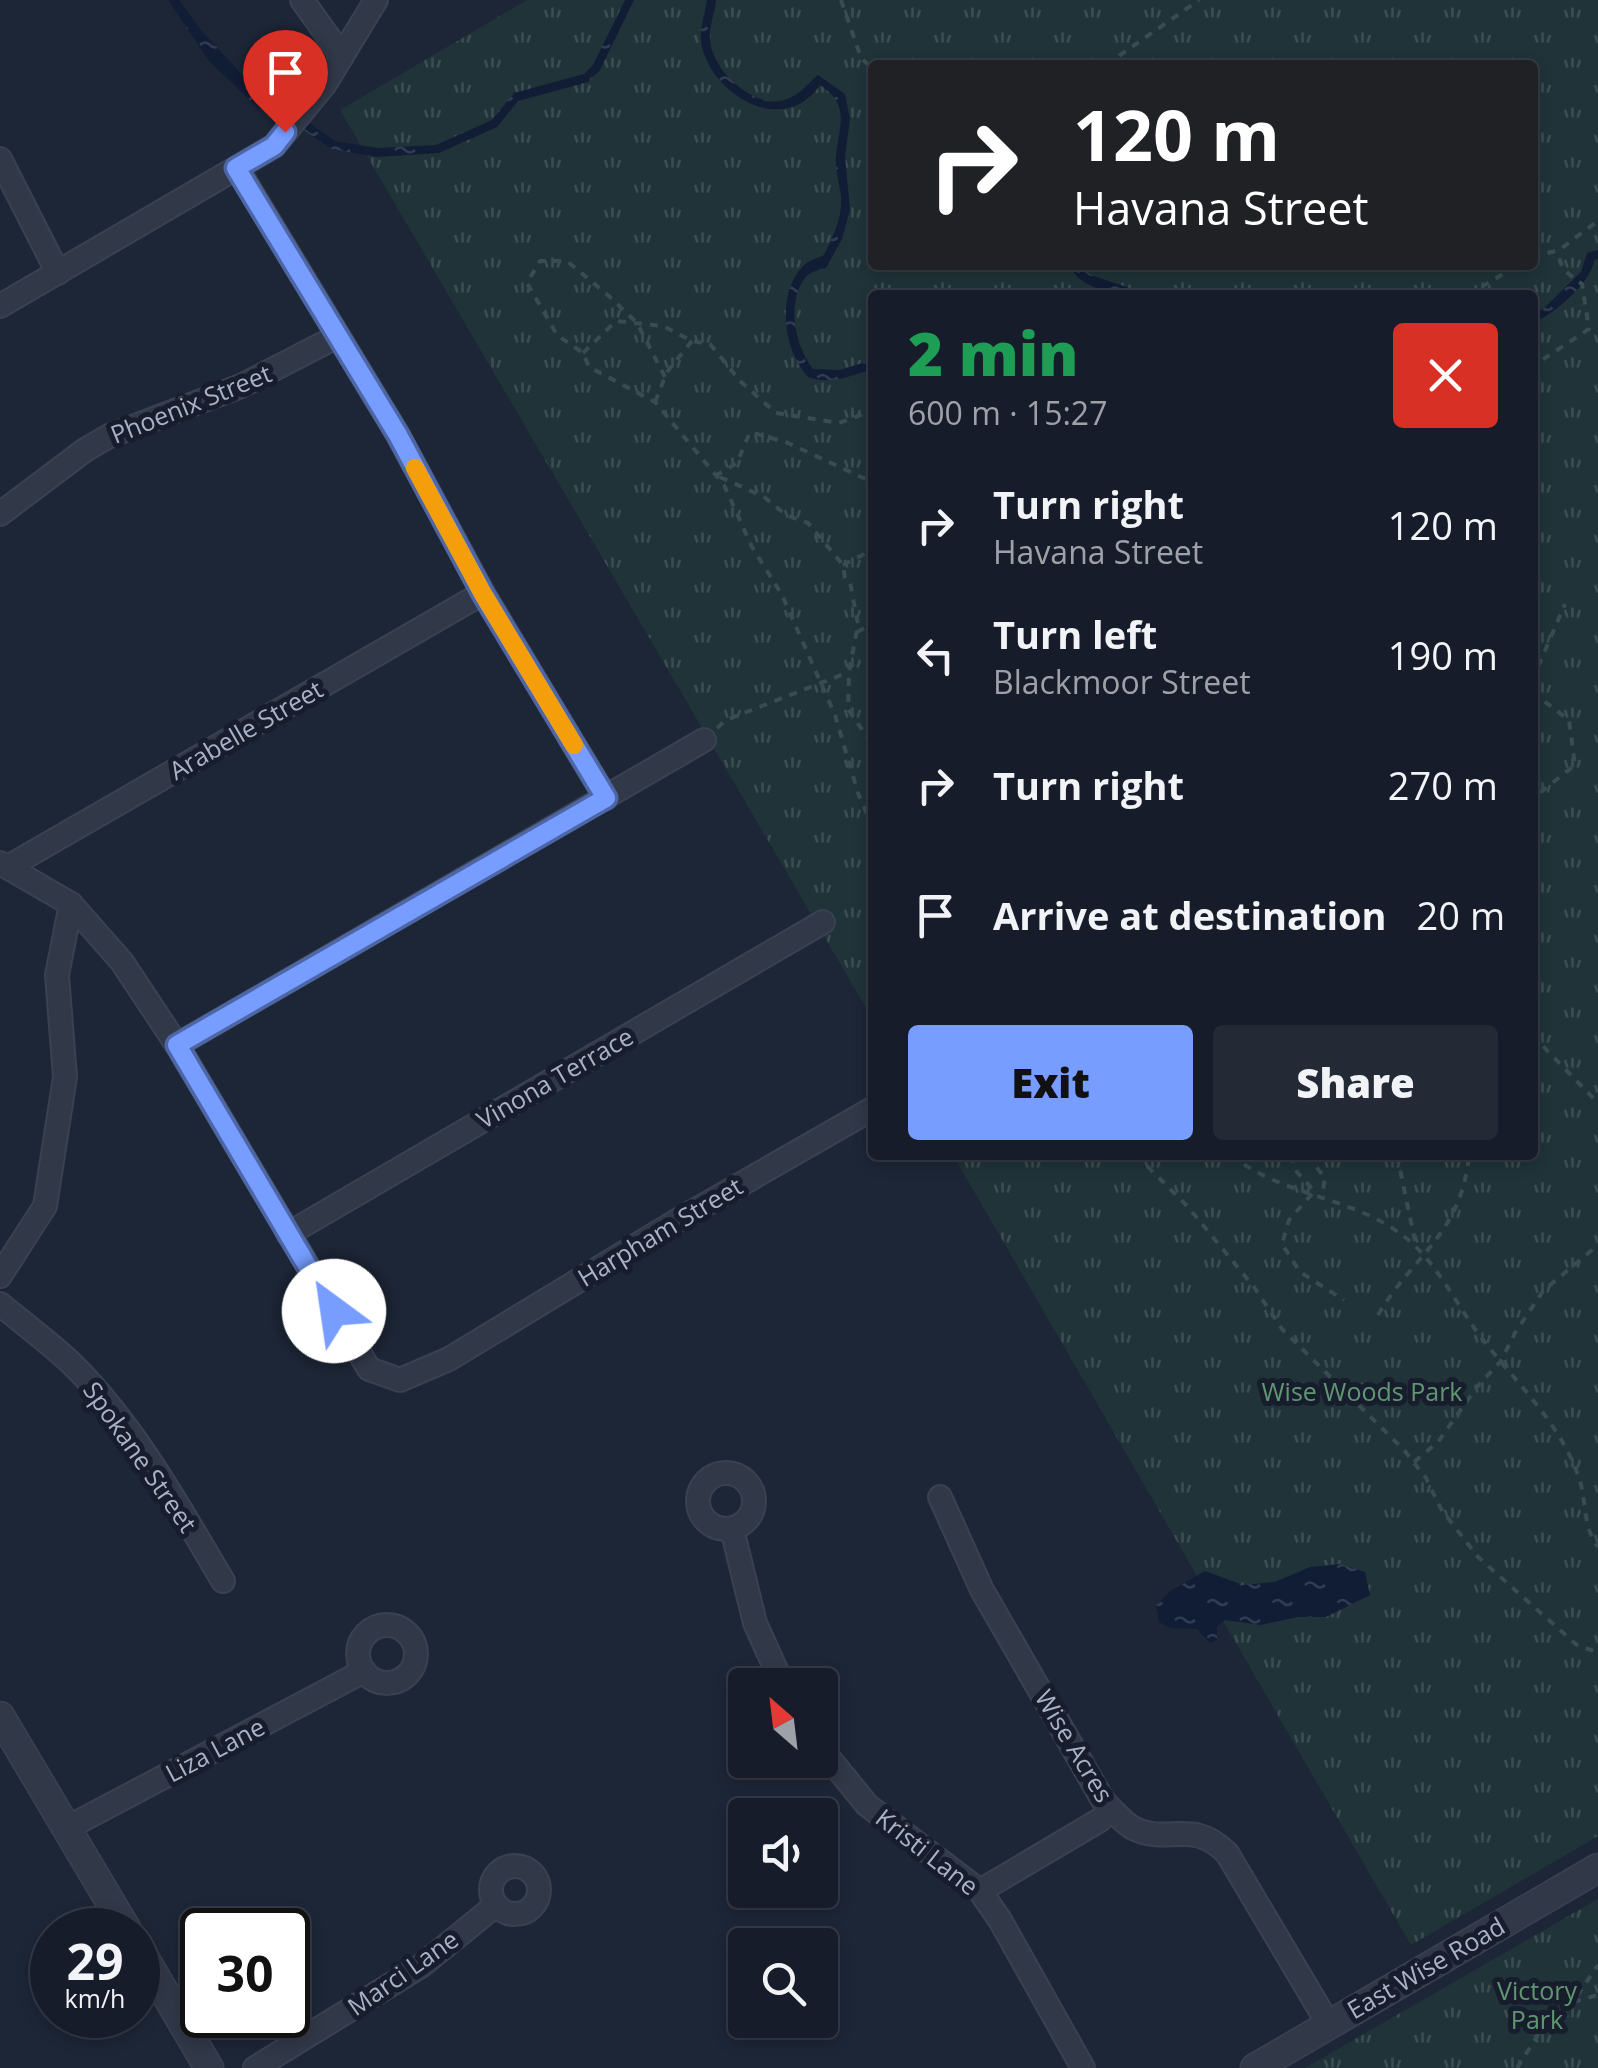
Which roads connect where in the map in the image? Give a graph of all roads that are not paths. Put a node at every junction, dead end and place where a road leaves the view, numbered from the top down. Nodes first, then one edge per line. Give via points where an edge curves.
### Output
1 (376, 0) edge
2 (305, 2) edge
3 (342, 56) junction
4 (0, 159) edge
5 (236, 168) junction
6 (58, 272) junction
7 (0, 306) edge
8 (338, 336) junction
9 (0, 514) edge
10 (483, 594) junction
11 (704, 740) road end
12 (606, 798) junction
13 (4, 865) edge
14 (70, 904) junction
15 (823, 922) dead end
16 (177, 1045) junction
17 (868, 1111) edge
18 (288, 1234) junction
19 (0, 1276) edge
20 (0, 1304) edge
21 (940, 1497) dead end
22 (732, 1528) dead end
23 (223, 1581) dead end
24 (775, 1668) edge
25 (364, 1671) dead end
26 (2, 1722) edge
27 (838, 1769) edge
28 (1100, 1820) dead end
29 (67, 1828) junction
30 (1598, 1868) edge
31 (980, 1891) junction
32 (496, 1905) dead end
33 (114, 1908) edge
34 (160, 1985) edge
35 (1329, 2026) junction
36 (209, 2068) edge
37 (255, 2068) edge
38 (1084, 2068) edge
39 (1254, 2068) edge

1 - 3 street
2 - 3 street
3 - 5 street via 274,146
4 - 6 street
5 - 6 street
5 - 8 street
6 - 7 street
8 - 9 street, Phoenix Street via 241,386 109,436
8 - 10 street
10 - 12 street
10 - 13 street, Arabelle Street
11 - 12 street
12 - 16 street
13 - 14 street, Harpham Street
14 - 16 street, Harpham Street via 122,962
14 - 19 street via 57,975 65,1077 45,1206
15 - 18 street, Vinona Terrace
16 - 18 street, Harpham Street
17 - 18 street, Harpham Street via 449,1359 400,1380 369,1368
20 - 23 street, Spokane Street via 73,1365 113,1413
21 - 35 street, Wise Acres via 982,1590 1104,1802 1132,1828 1212,1838
22 - 24 street via 755,1623
25 - 29 street, Liza Lane
26 - 29 street
27 - 31 street, Kristi Lane via 867,1804
28 - 31 street
29 - 33 street
30 - 35 street, East Wise Road
31 - 38 street, Kristi Lane
32 - 37 street, Marci Lane via 421,1966
34 - 36 street
35 - 39 street, East Wise Road

